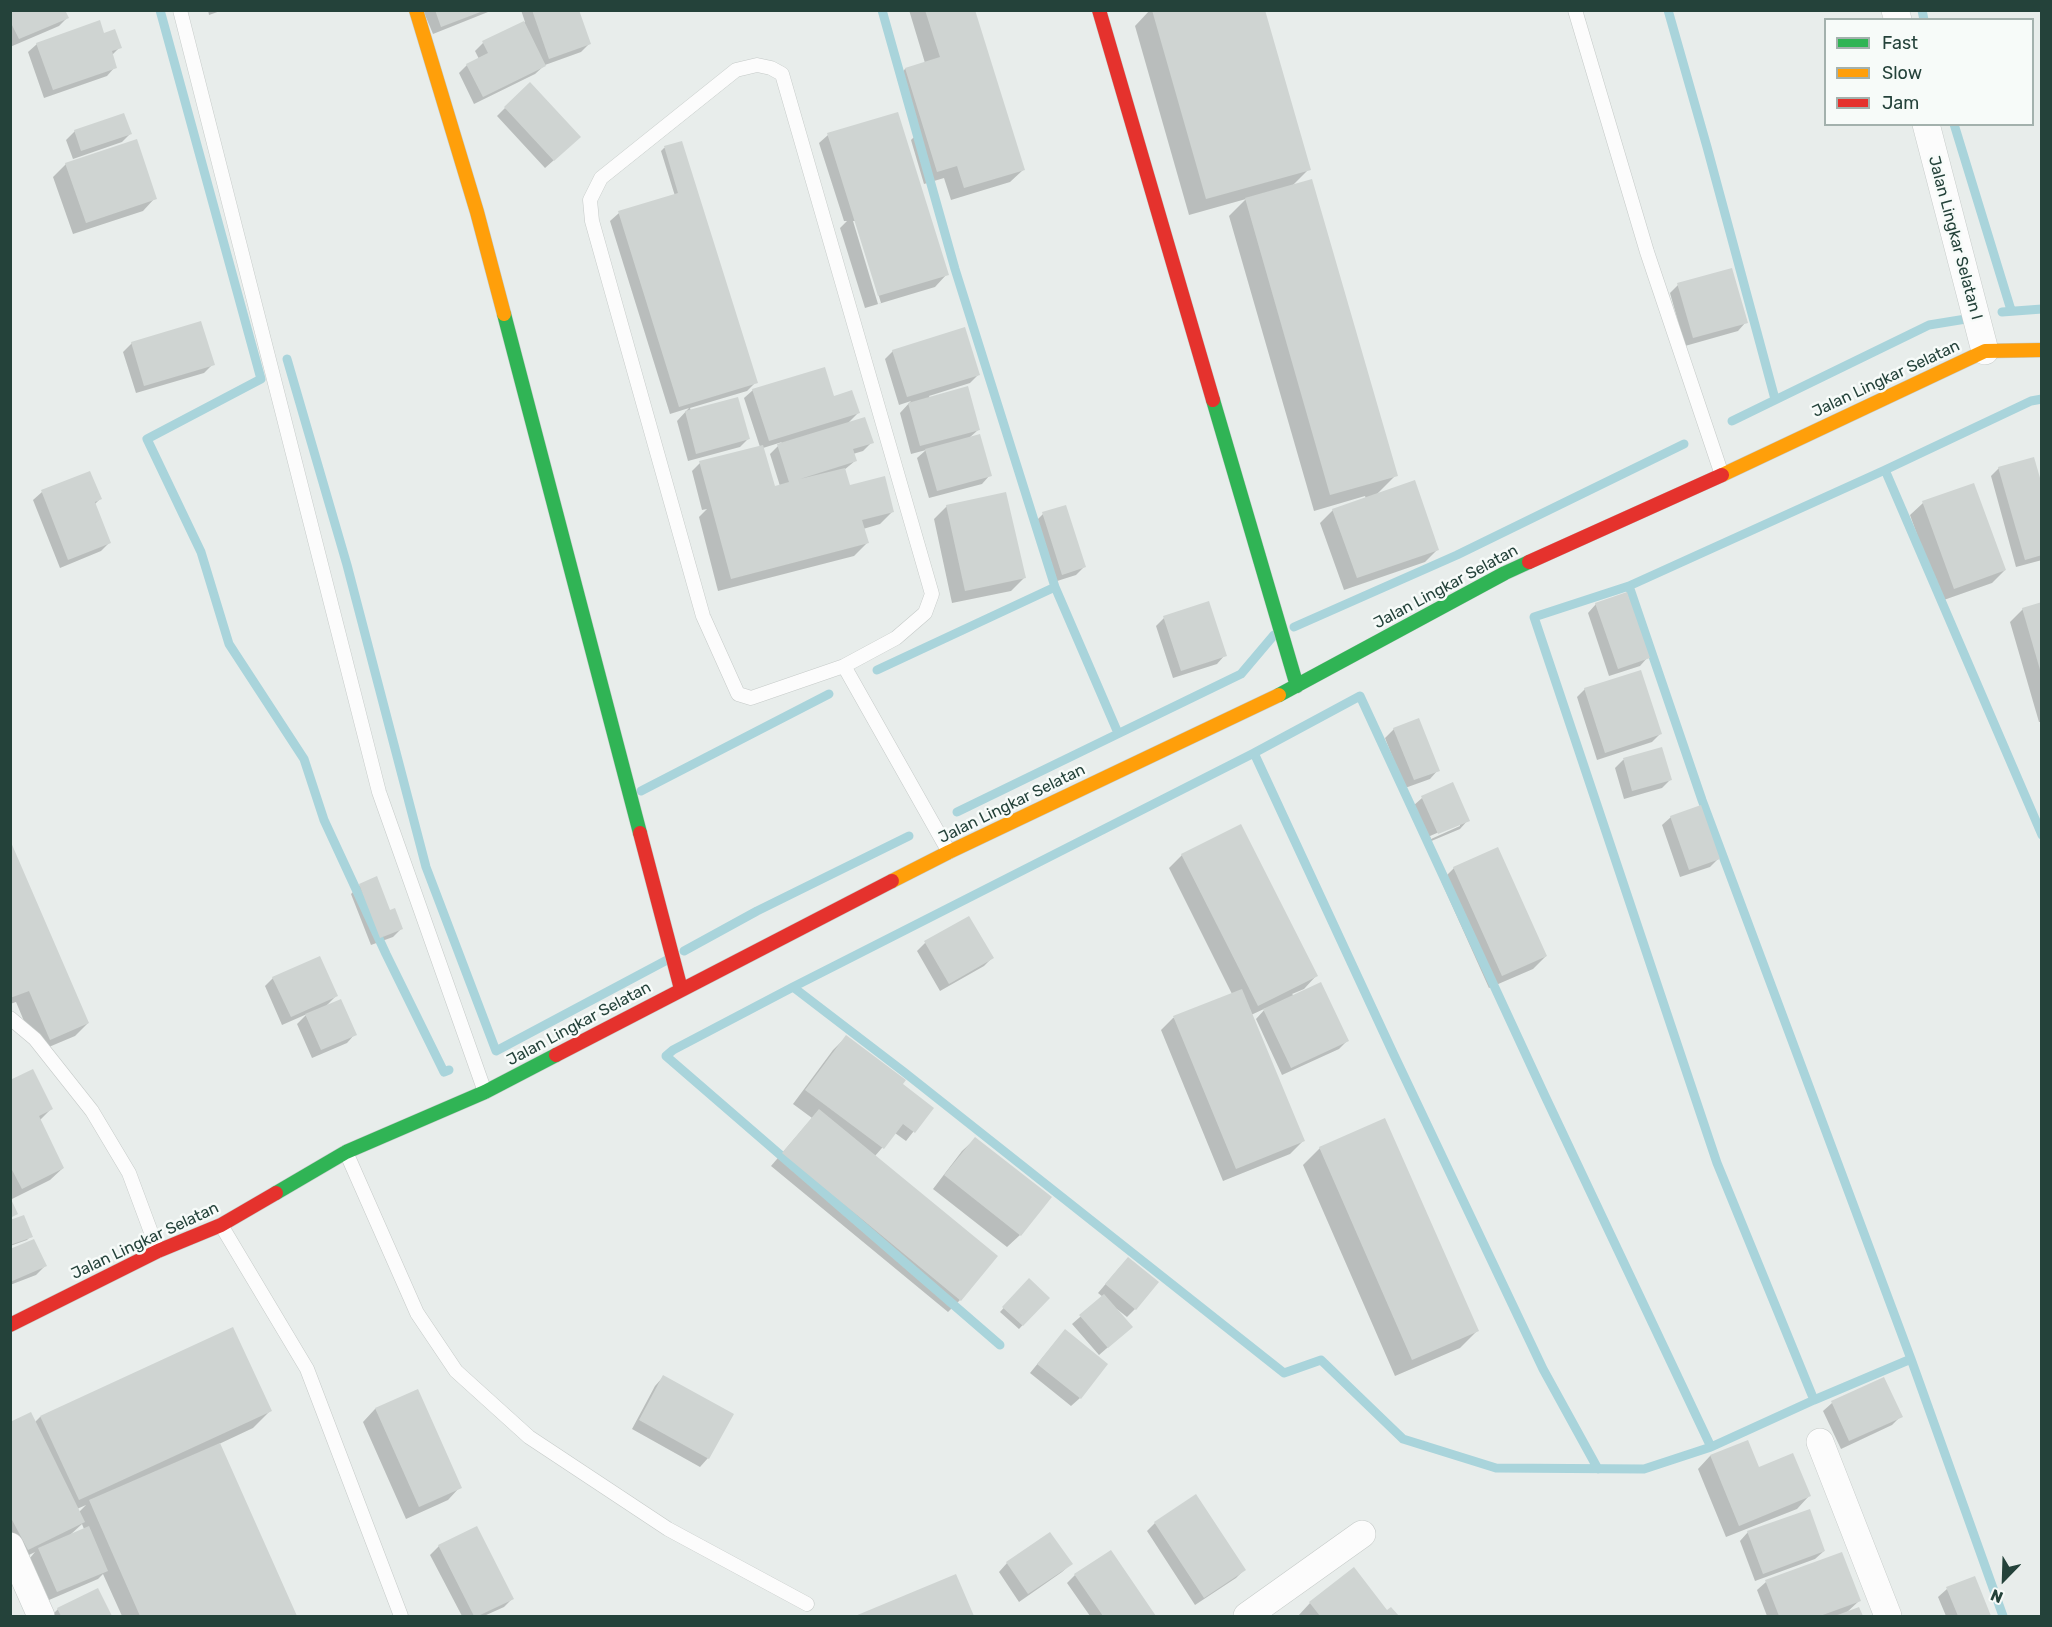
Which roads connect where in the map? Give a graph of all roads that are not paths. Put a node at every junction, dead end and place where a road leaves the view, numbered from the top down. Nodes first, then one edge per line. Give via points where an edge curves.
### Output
1 (180, 10) edge
2 (416, 10) edge
3 (1099, 10) edge
4 (1575, 10) edge
5 (1927, 126) edge
6 (2042, 350) edge
7 (1985, 351) junction
8 (1722, 475) junction
9 (844, 666) junction
10 (1298, 686) junction
11 (949, 852) junction
12 (681, 989) junction
13 (10, 1018) edge
14 (485, 1092) junction
15 (346, 1152) junction
16 (221, 1226) junction
17 (158, 1251) junction
18 (10, 1325) edge
19 (1820, 1442) dead end
20 (1362, 1534) dead end
21 (10, 1546) edge
22 (807, 1604) dead end
23 (40, 1617) edge
24 (401, 1617) edge
25 (1247, 1617) edge
26 (1888, 1617) edge

1 - 14 lane via 379,792
2 - 12 main road via 477,212
3 - 10 main road
4 - 8 lane via 1647,252
5 - 7 street, Jalan Lingkar Selatan I
6 - 7 main road, Jalan Lingkar Selatan
7 - 8 main road, Jalan Lingkar Selatan
8 - 10 main road, Jalan Lingkar Selatan via 1505,573
9 - 9 lane via 751,698 738,694 703,616 592,221 590,200 601,178 736,70 757,65 782,74 932,594 925,613 896,638
9 - 11 lane
10 - 11 main road, Jalan Lingkar Selatan
11 - 12 main road, Jalan Lingkar Selatan
12 - 14 main road, Jalan Lingkar Selatan
13 - 17 lane via 35,1039 92,1111 129,1173
14 - 15 main road, Jalan Lingkar Selatan
15 - 16 main road, Jalan Lingkar Selatan
15 - 22 lane via 417,1313 456,1371 529,1437 648,1516
16 - 17 main road, Jalan Lingkar Selatan
16 - 24 lane via 307,1369
17 - 18 main road, Jalan Lingkar Selatan
19 - 26 street
20 - 25 street
21 - 23 street

